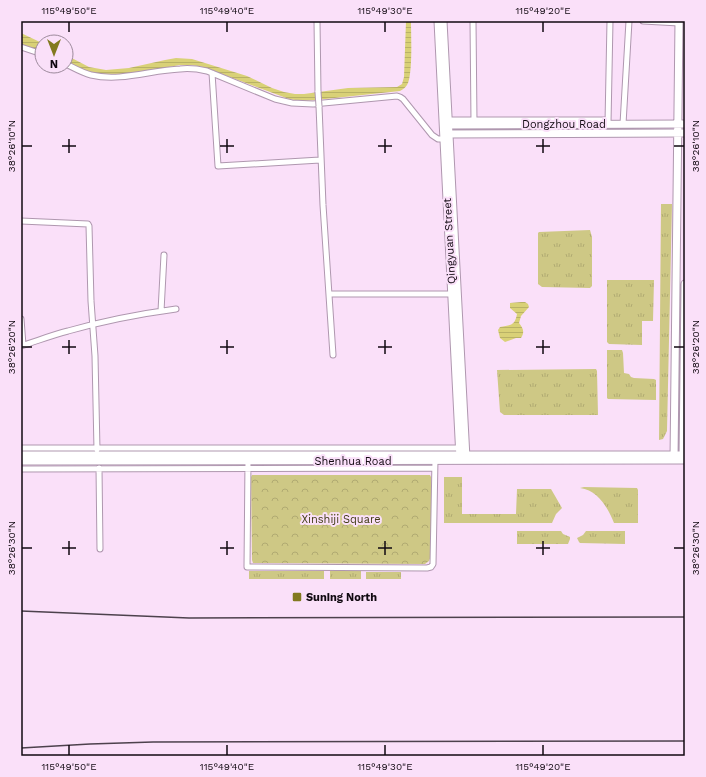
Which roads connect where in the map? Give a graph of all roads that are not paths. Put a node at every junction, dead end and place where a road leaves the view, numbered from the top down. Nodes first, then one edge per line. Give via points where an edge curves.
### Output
1 (317, 21) edge
2 (438, 21) edge
3 (444, 21) edge
4 (473, 21) edge
5 (610, 21) edge
6 (629, 21) edge
7 (643, 21) edge
8 (679, 22) edge
9 (21, 47) edge
10 (34, 51) edge
11 (74, 68) edge
12 (212, 74) junction
13 (474, 122) junction
14 (608, 122) junction
15 (447, 123) junction
16 (623, 124) junction
17 (682, 124) edge
18 (682, 133) edge
19 (446, 136) junction
20 (320, 160) junction
21 (21, 221) edge
22 (164, 255) dead end
23 (685, 284) edge
24 (329, 294) junction
25 (452, 294) junction
26 (176, 309) dead end
27 (161, 311) junction
28 (21, 319) edge
29 (92, 325) junction
30 (22, 345) edge
31 (333, 356) dead end
32 (21, 448) edge
33 (97, 452) junction
34 (21, 455) edge
35 (463, 456) junction
36 (674, 458) junction
37 (684, 458) edge
38 (434, 460) junction
39 (21, 461) edge
40 (248, 464) junction
41 (99, 468) junction
42 (434, 468) junction
43 (21, 469) edge
44 (100, 548) dead end

1 - 20 street, bridge
2 - 15 main road, Qingyuan Street
3 - 15 main road, Qingyuan Street
4 - 13 street
5 - 14 street
6 - 16 street
7 - 8 street
8 - 17 main road
9 - 10 street
11 - 12 street via 90,75 108,77 178,69 199,69
12 - 19 street via 275,99 292,103 313,104 397,96 432,135 438,139
12 - 20 street via 218,166
13 - 14 main road, Dongzhou Road
13 - 15 main road, Dongzhou Road
14 - 16 main road, Dongzhou Road
15 - 19 main road, Qingyuan Street
16 - 17 main road, Dongzhou Road
17 - 18 main road
18 - 19 main road, Dongzhou Road
18 - 36 main road
19 - 25 main road, Qingyuan Street
19 - 35 main road, Qingyuan Street
20 - 24 street
21 - 29 street via 88,224
22 - 27 street
23 - 37 main road
24 - 25 street
24 - 31 street
25 - 35 main road, Qingyuan Street
26 - 27 street
27 - 29 street
28 - 30 street
29 - 30 street
29 - 33 street
32 - 33 street
33 - 34 main road, Shenhua Road
33 - 35 main road, Shenhua Road
35 - 36 main road, Shenhua Road
35 - 38 main road, Shenhua Road
36 - 37 main road, Shenhua Road
38 - 40 main road, Shenhua Road
38 - 42 street
39 - 40 main road, Shenhua Road
40 - 41 street
40 - 42 street
40 - 42 street via 247,567 431,567 434,564
41 - 43 street
41 - 44 street

